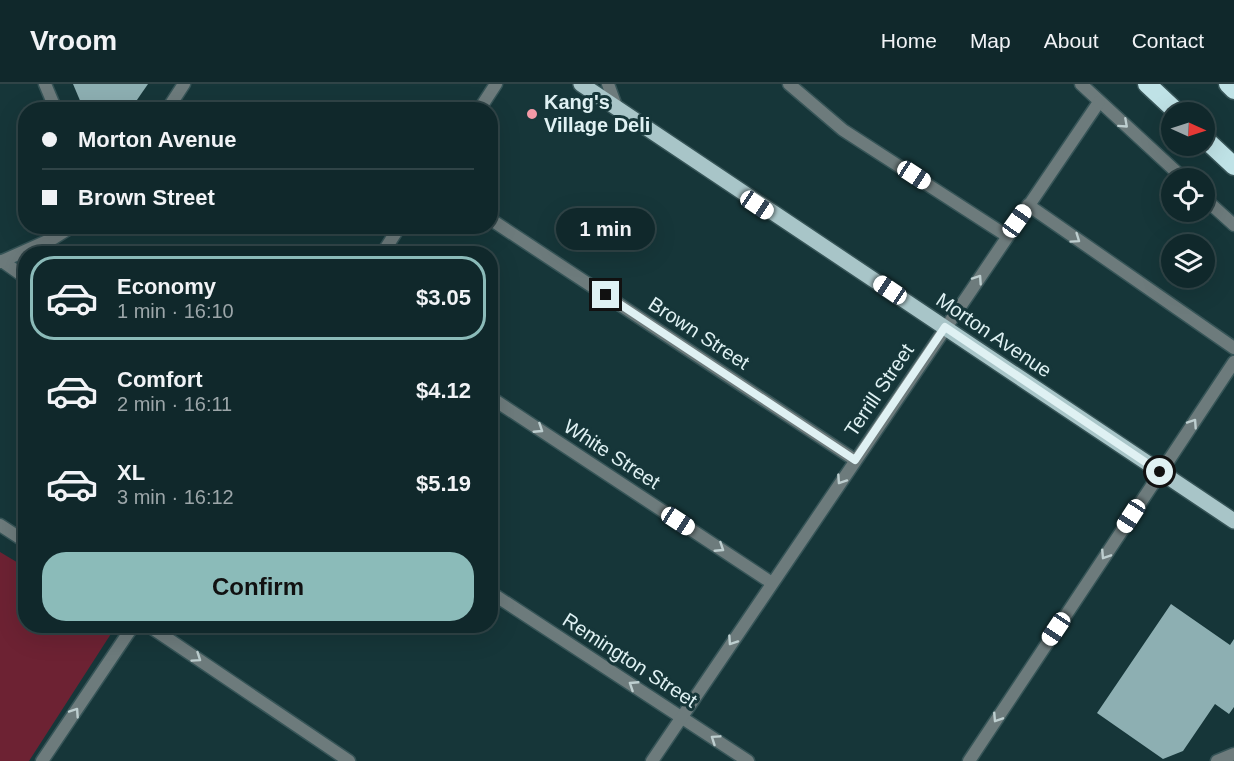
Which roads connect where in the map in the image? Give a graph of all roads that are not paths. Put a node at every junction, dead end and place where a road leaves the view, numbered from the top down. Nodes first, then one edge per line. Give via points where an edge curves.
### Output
1 (45, 84) edge
2 (184, 84) edge
3 (496, 84) edge
4 (581, 84) edge
5 (608, 84) edge
6 (789, 84) edge
7 (1082, 84) edge
8 (1147, 84) edge
9 (1228, 84) edge
10 (1234, 90) edge
11 (53, 102) edge
12 (172, 102) edge
13 (484, 102) edge
14 (1099, 102) junction
15 (1167, 102) edge
16 (617, 109) junction
17 (1215, 148) edge
18 (1234, 166) edge
19 (1172, 168) edge
20 (1028, 206) junction
21 (1215, 208) edge
22 (498, 224) edge
23 (1234, 225) edge
24 (60, 234) edge
25 (1006, 236) junction
26 (36, 246) edge
27 (18, 254) edge
28 (1, 261) edge
29 (18, 273) edge
30 (945, 327) junction
31 (1234, 348) edge
32 (1233, 366) edge
33 (498, 402) edge
34 (855, 460) junction
35 (1160, 472) junction
36 (1234, 521) edge
37 (0, 525) edge
38 (18, 537) edge
39 (772, 583) junction
40 (498, 597) edge
41 (128, 633) edge
42 (158, 633) edge
43 (682, 717) junction
44 (1234, 754) edge
45 (42, 761) edge
46 (350, 761) edge
47 (652, 761) edge
48 (748, 761) edge
49 (969, 761) edge
50 (1217, 761) edge

1 - 11 street
2 - 12 street
3 - 13 street
4 - 16 main road, Morton Avenue
5 - 16 street
6 - 25 street via 843,130
7 - 14 street
8 - 15 highway
9 - 10 highway
14 -> 19 street
14 - 20 street, Terrill Street
16 - 30 main road, Morton Avenue
17 - 18 highway
20 - 25 street, Terrill Street
20 -> 31 street
21 - 23 street
22 - 34 street, Brown Street
24 - 26 street
30 -> 25 street, Terrill Street
27 - 28 street
28 - 29 street
30 - 34 street, Terrill Street
30 - 35 main road, Morton Avenue
35 -> 32 street
33 -> 39 street, White Street
34 -> 39 street, Terrill Street
35 - 36 main road, Morton Avenue
35 -> 49 street
37 - 38 street
39 -> 43 street, Terrill Street
43 -> 40 street, Remington Street
45 -> 41 street
42 -> 46 street
43 - 47 street, Terrill Street
48 -> 43 street, Remington Street
44 - 50 street

